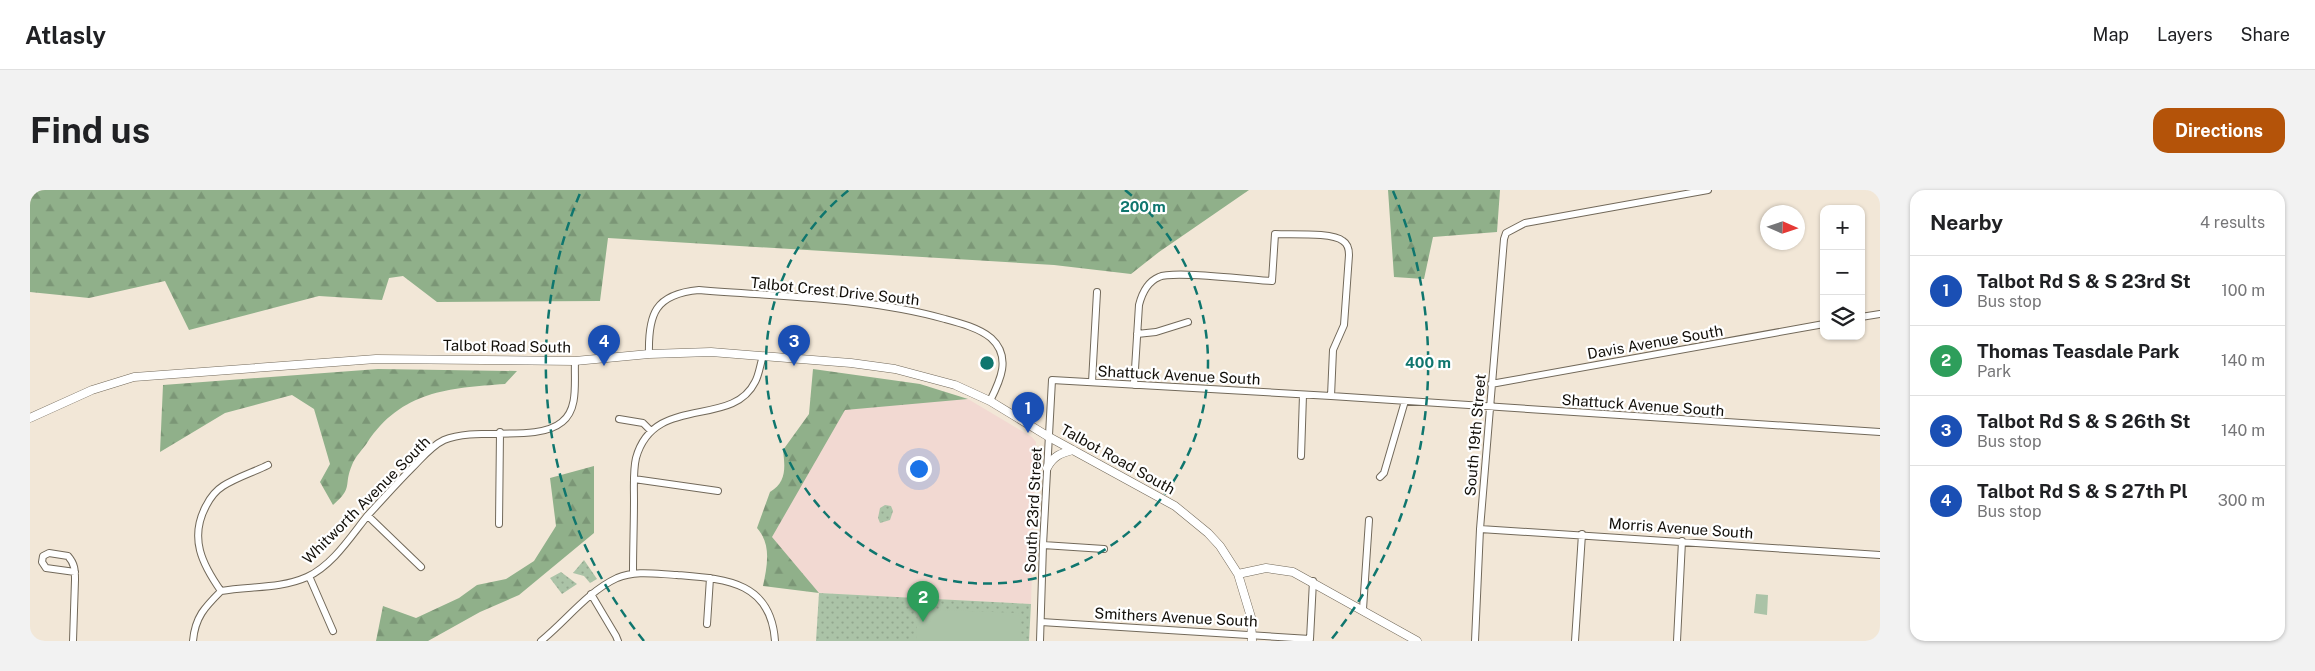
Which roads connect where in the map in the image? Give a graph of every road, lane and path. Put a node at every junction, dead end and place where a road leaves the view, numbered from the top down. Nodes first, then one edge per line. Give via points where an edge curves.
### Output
1 (1708, 190) edge
2 (1097, 292) dead end
3 (1880, 314) edge
4 (1865, 316) edge
5 (1188, 322) dead end
6 (1820, 325) edge
7 (1137, 334) junction
8 (649, 354) junction
9 (763, 356) junction
10 (574, 361) junction
11 (1052, 380) joint
12 (1092, 382) junction
13 (1491, 384) junction
14 (1134, 385) junction
15 (1303, 395) junction
16 (1331, 396) junction
17 (990, 401) junction
18 (1405, 401) junction
19 (1489, 408) junction
20 (30, 418) edge
21 (619, 419) dead end
22 (651, 431) junction
23 (500, 432) junction
24 (1880, 432) edge
25 (1049, 437) junction
26 (1073, 450) junction
27 (1300, 456) dead end
28 (268, 465) dead end
29 (1047, 468) junction
30 (1380, 477) dead end
31 (634, 479) junction
32 (718, 491) dead end
33 (368, 516) junction
34 (1369, 520) dead end
35 (500, 524) dead end
36 (1480, 529) junction
37 (1582, 534) junction
38 (1682, 541) junction
39 (1043, 545) junction
40 (1104, 549) dead end
41 (1880, 555) edge
42 (421, 567) dead end
43 (75, 572) junction
44 (633, 572) junction
45 (1238, 574) junction
46 (309, 576) junction
47 (710, 578) junction
48 (1313, 581) junction
49 (221, 591) junction
50 (591, 594) junction
51 (1362, 609) junction
52 (1040, 622) junction
53 (707, 624) dead end
54 (333, 631) dead end
55 (1252, 638) edge
56 (73, 641) edge
57 (193, 641) edge
58 (541, 641) edge
59 (618, 641) edge
60 (775, 641) edge
61 (1040, 641) edge
62 (1417, 641) edge
63 (1475, 641) edge
64 (1575, 641) edge
65 (1677, 641) edge

1 - 13 street, South 19th Street via 1525,223 1506,233
2 - 12 street
3 - 4 street
5 - 7 street
6 - 13 street, Davis Avenue South
7 - 14 street
7 - 16 street via 1141,296 1146,287 1159,277 1168,274 1272,281 1276,234 1333,236 1344,241 1349,255 1344,326 1333,350
8 - 9 street, Talbot Road South via 711,352
8 - 10 street, Talbot Road South
8 - 17 street, Talbot Crest Drive South via 650,321 656,308 665,299 687,291 709,290 910,309 958,323 992,339 1004,371
9 - 17 street, Talbot Road South via 895,368 956,385
9 - 22 street via 755,382 737,401 677,417
10 - 20 street, Talbot Road South via 376,359 134,377 92,390
10 - 23 street, Whitworth Avenue South via 572,407 561,423 542,432
11 - 12 street, Shattuck Avenue South
11 - 25 street, South 23rd Street
12 - 14 street, Shattuck Avenue South
13 - 19 street, South 19th Street
14 - 15 street, Shattuck Avenue South
15 - 16 street, Shattuck Avenue South
15 - 27 street
16 - 18 street, Shattuck Avenue South
17 - 25 street, Talbot Road South
18 - 19 street, Shattuck Avenue South
18 - 30 street via 1384,473
19 - 24 street, Shattuck Avenue South
19 - 36 street, South 19th Street
21 - 22 street via 643,423
22 - 31 street via 636,458
23 - 33 street, Whitworth Avenue South via 444,440 431,448
23 - 35 street
25 - 26 street, Talbot Road South
25 - 29 street, South 23rd Street
26 - 29 street via 1060,453
26 - 45 street, Talbot Road South via 1192,518 1220,546
28 - 49 street via 215,492 201,516 198,544
29 - 39 street, South 23rd Street
31 - 32 street
31 - 44 street
33 - 42 street
33 - 46 street, Whitworth Avenue South
34 - 51 street
36 - 37 street, Morris Avenue South
36 - 63 street, South 19th Street
37 - 38 street, Morris Avenue South
37 - 64 street
38 - 41 street, Morris Avenue South
38 - 65 street
39 - 40 street
39 - 52 street, South 23rd Street
43 - 43 street via 68,556 49,553 43,556 46,568
43 - 56 street
44 - 47 street
44 - 50 street
45 - 48 street via 1255,568 1280,568
45 - 55 street, Talbot Road South via 1246,598
46 - 49 street, Whitworth Avenue South via 275,586
46 - 54 street
47 - 53 street
47 - 60 street via 735,582 761,600
48 - 51 street
48 - 55 street, Smithers Avenue South via 1310,639
49 - 57 street via 197,618
50 - 58 street
50 - 59 street
51 - 62 street
52 - 55 street, Smithers Avenue South
52 - 61 street, South 23rd Street

